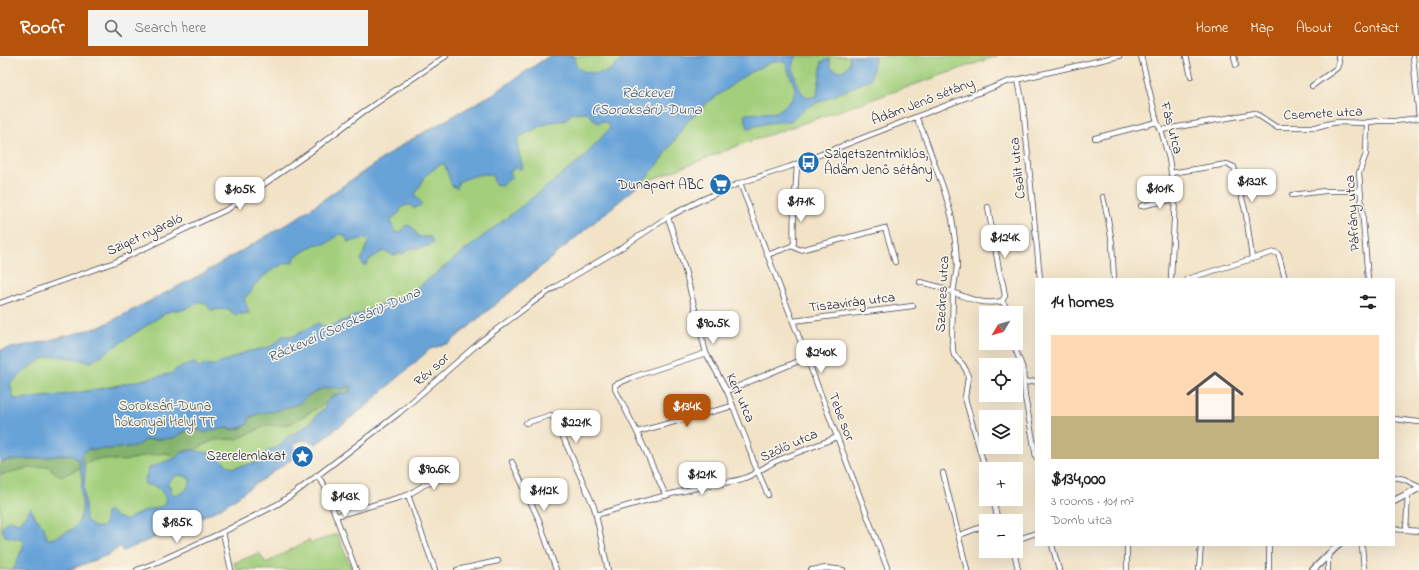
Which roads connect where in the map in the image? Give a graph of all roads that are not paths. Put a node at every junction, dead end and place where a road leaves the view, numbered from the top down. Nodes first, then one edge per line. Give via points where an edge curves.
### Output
1 (446, 56) edge
2 (1119, 56) edge
3 (1141, 56) edge
4 (1186, 56) edge
5 (1234, 56) edge
6 (1338, 56) edge
7 (1413, 56) edge
8 (1236, 65) dead end
9 (1191, 76) dead end
10 (1018, 80) junction
11 (1312, 86) dead end
12 (916, 117) junction
13 (1419, 118) edge
14 (1157, 122) junction
15 (1367, 123) junction
16 (1161, 130) junction
17 (1096, 138) dead end
18 (797, 164) junction
19 (1171, 174) junction
20 (740, 183) junction
21 (1360, 191) junction
22 (1292, 195) dead end
23 (1103, 197) dead end
24 (1175, 199) junction
25 (1141, 206) dead end
26 (988, 207) dead end
27 (668, 218) junction
28 (792, 246) junction
29 (767, 254) junction
30 (1252, 258) junction
31 (894, 262) dead end
32 (1201, 277) edge
33 (1040, 278) edge
34 (1114, 278) edge
35 (1171, 278) edge
36 (1285, 278) edge
37 (1368, 278) edge
38 (920, 282) dead end
39 (953, 293) junction
40 (1002, 301) junction
41 (0, 303) edge
42 (913, 306) dead end
43 (1005, 306) edge
44 (793, 321) junction
45 (1015, 350) edge
46 (706, 353) junction
47 (806, 358) junction
48 (1035, 382) edge
49 (1024, 383) junction
50 (727, 391) junction
51 (733, 406) junction
52 (1395, 419) edge
53 (1419, 422) edge
54 (526, 423) dead end
55 (637, 432) junction
56 (837, 438) junction
57 (1035, 452) edge
58 (512, 462) dead end
59 (983, 462) edge
60 (758, 472) junction
61 (943, 472) dead end
62 (318, 475) junction
63 (453, 475) dead end
64 (1395, 477) edge
65 (1419, 487) edge
66 (1408, 493) junction
67 (408, 495) junction
68 (768, 495) dead end
69 (666, 496) junction
70 (1395, 500) edge
71 (596, 515) junction
72 (336, 516) junction
73 (979, 528) edge
74 (1395, 529) edge
75 (1406, 530) junction
76 (1419, 531) edge
77 (223, 532) junction
78 (1035, 533) edge
79 (960, 535) junction
80 (1023, 538) edge
81 (1052, 546) edge
82 (1128, 546) edge
83 (1201, 546) edge
84 (1269, 546) edge
85 (1337, 546) edge
86 (1362, 546) edge
87 (1328, 554) junction
88 (1015, 558) edge
89 (498, 562) dead end
90 (137, 570) edge
91 (231, 570) edge
92 (356, 570) edge
93 (435, 570) edge
94 (457, 570) edge
95 (556, 570) edge
96 (608, 570) edge
97 (811, 570) edge
98 (843, 570) edge
99 (888, 570) edge
100 (967, 570) edge
101 (1018, 570) edge
102 (1059, 570) edge
103 (1127, 570) edge
104 (1199, 570) edge
105 (1269, 570) edge
106 (1312, 570) edge
107 (1328, 570) edge
108 (1364, 570) edge

1 - 41 street, Sziget nyaraló via 228,209 115,262
2 - 10 street, Ádám Jenő sétány
3 - 14 street, Fás utca
4 - 9 street
5 - 8 street
6 - 11 street via 1338,68
7 - 13 street
10 - 12 street, Ádám Jenő sétány
10 - 33 street, Csalit utca via 1023,105
12 - 18 street, Ádám Jenő sétány
12 - 39 street, Szedres utca via 952,218 957,267
13 - 15 street, Csemete utca
14 - 16 street, Fás utca
14 - 17 street
15 - 16 street, Csemete utca via 1338,122 1316,127 1276,127 1255,114
15 - 21 street, Páfrány utca via 1366,154 1359,173
16 - 19 street, Fás utca
18 - 20 street, Ádám Jenő sétány
18 - 28 street
19 - 24 street, Fás utca
19 - 30 street via 1228,164 1234,167 1246,214
20 - 27 street, Rév sor via 700,200
20 - 29 street, Tebe sor
21 - 22 street via 1325,191
21 - 37 street, Páfrány utca
23 - 34 street via 1112,243
24 - 25 street
24 - 35 street, Fás utca
26 - 40 street via 1003,284
27 - 46 street, Kert utca via 685,270
27 - 62 street, Rév sor via 536,300 481,341 399,414
28 - 29 street
28 - 31 street via 800,250 885,228
29 - 44 street, Tebe sor
30 - 32 street
30 - 36 street via 1277,253
38 - 39 street
39 - 40 street via 988,304
39 - 59 street, Szedres utca via 953,350 967,372 965,398
40 - 43 street
42 - 44 street, Tiszavirág utca
44 - 47 street, Tebe sor
45 - 49 street
46 - 50 street, Kert utca
46 - 55 street via 615,385
47 - 50 street
47 - 56 street, Tebe sor
48 - 49 street
49 - 57 street
50 - 51 street, Kert utca
51 - 55 street
51 - 60 street, Kert utca
52 - 53 street
54 - 71 street via 551,416 556,421
55 - 69 street
56 - 60 street, Szőlő utca via 779,460
56 - 99 street, Tebe sor
58 - 95 street via 539,520
60 - 68 street, Kert utca
60 - 69 street, Szőlő utca via 726,483
61 - 79 street
62 - 72 street
62 - 77 street, Rév sor via 278,504
63 - 67 street
64 - 65 street
65 - 66 street
66 - 70 street
66 - 75 street
67 - 72 street
67 - 93 street
69 - 71 street, Szőlő utca
71 - 96 street
72 - 92 street
73 - 79 street
74 - 75 street
75 - 76 street
77 - 90 street, Rév sor
77 - 91 street
78 - 80 street
79 - 100 street
81 - 102 street
82 - 103 street
83 - 104 street
84 - 105 street
85 - 87 street
86 - 108 street
87 - 106 street
87 - 107 street
88 - 101 street
89 - 94 street
97 - 98 street

